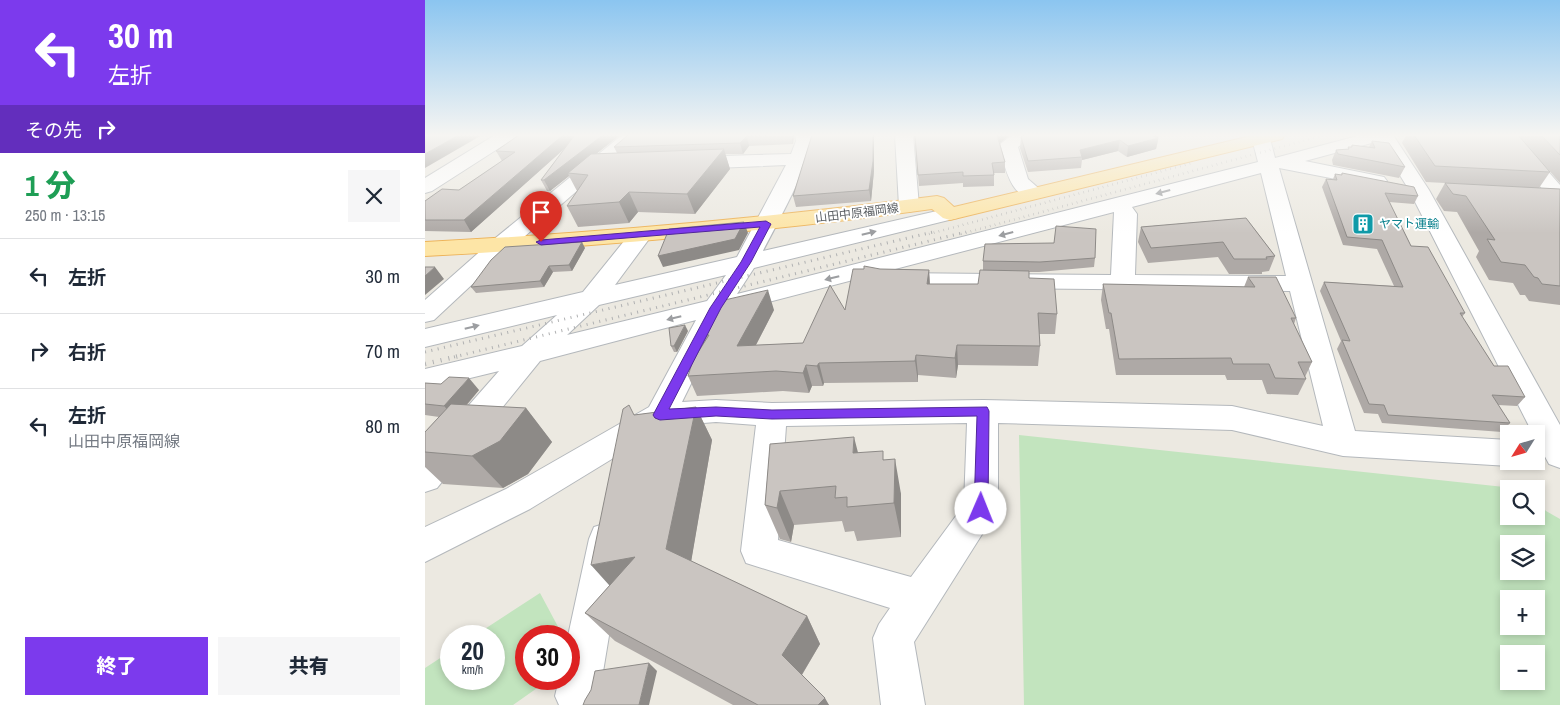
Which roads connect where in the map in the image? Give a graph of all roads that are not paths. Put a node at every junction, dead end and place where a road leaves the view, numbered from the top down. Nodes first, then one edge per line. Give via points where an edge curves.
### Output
1 (455, 168) edge
2 (593, 168) edge
3 (792, 168) edge
4 (906, 168) edge
5 (1015, 168) edge
6 (1136, 168) edge
7 (1260, 168) edge
8 (1276, 168) edge
9 (1297, 168) edge
10 (1410, 168) edge
11 (1535, 168) edge
12 (425, 187) edge
13 (1428, 191) junction
14 (1034, 193) junction
15 (1531, 196) edge
16 (1560, 197) edge
17 (1120, 204) junction
18 (909, 206) junction
19 (950, 214) junction
20 (766, 224) junction
21 (641, 235) junction
22 (501, 245) junction
23 (425, 249) edge
24 (746, 262) junction
25 (867, 269) junction
26 (1123, 281) junction
27 (1299, 284) junction
28 (593, 297) junction
29 (716, 308) junction
30 (425, 314) edge
31 (425, 338) edge
32 (529, 355) junction
33 (425, 379) edge
34 (983, 411) junction
35 (660, 415) junction
36 (772, 415) junction
37 (627, 434) junction
38 (1343, 443) junction
39 (1500, 452) edge
40 (1545, 455) edge
41 (1560, 455) edge
42 (619, 473) edge
43 (425, 478) edge
44 (612, 512) edge
45 (425, 545) edge
46 (919, 598) junction
47 (577, 696) dead end
48 (903, 705) edge

1 - 12 street
2 - 22 street
3 - 20 street
4 - 18 street
5 - 14 street via 1019,182
6 - 14 main road
7 -> 17 street
8 - 27 street
9 - 13 street
10 - 13 street
11 - 16 street
13 - 41 street
14 - 19 main road
15 - 16 street
17 -> 25 street
17 - 26 street via 1127,214
18 - 19 main road, 山田中原福岡線 via 937,202
18 - 20 main road, 山田中原福岡線
24 -> 19 street
20 - 21 main road, 山田中原福岡線
20 - 24 street
21 - 22 main road, 山田中原福岡線
21 - 28 street
22 - 23 main road, 山田中原福岡線
22 - 30 street
24 - 28 street
24 - 29 street
25 - 26 street via 883,280
25 -> 29 street
26 - 27 street
27 - 38 street
31 -> 28 street
28 - 32 street
29 -> 32 street
29 - 35 street
32 - 33 street
32 - 43 street
34 - 36 street
34 - 38 street via 1232,418
34 - 46 street via 981,509
35 - 36 street via 716,411
35 - 37 street
36 - 46 street via 759,551
37 - 42 street
37 - 45 street via 518,499
38 - 39 street
40 - 41 street
44 - 47 street
46 - 48 street via 893,638

